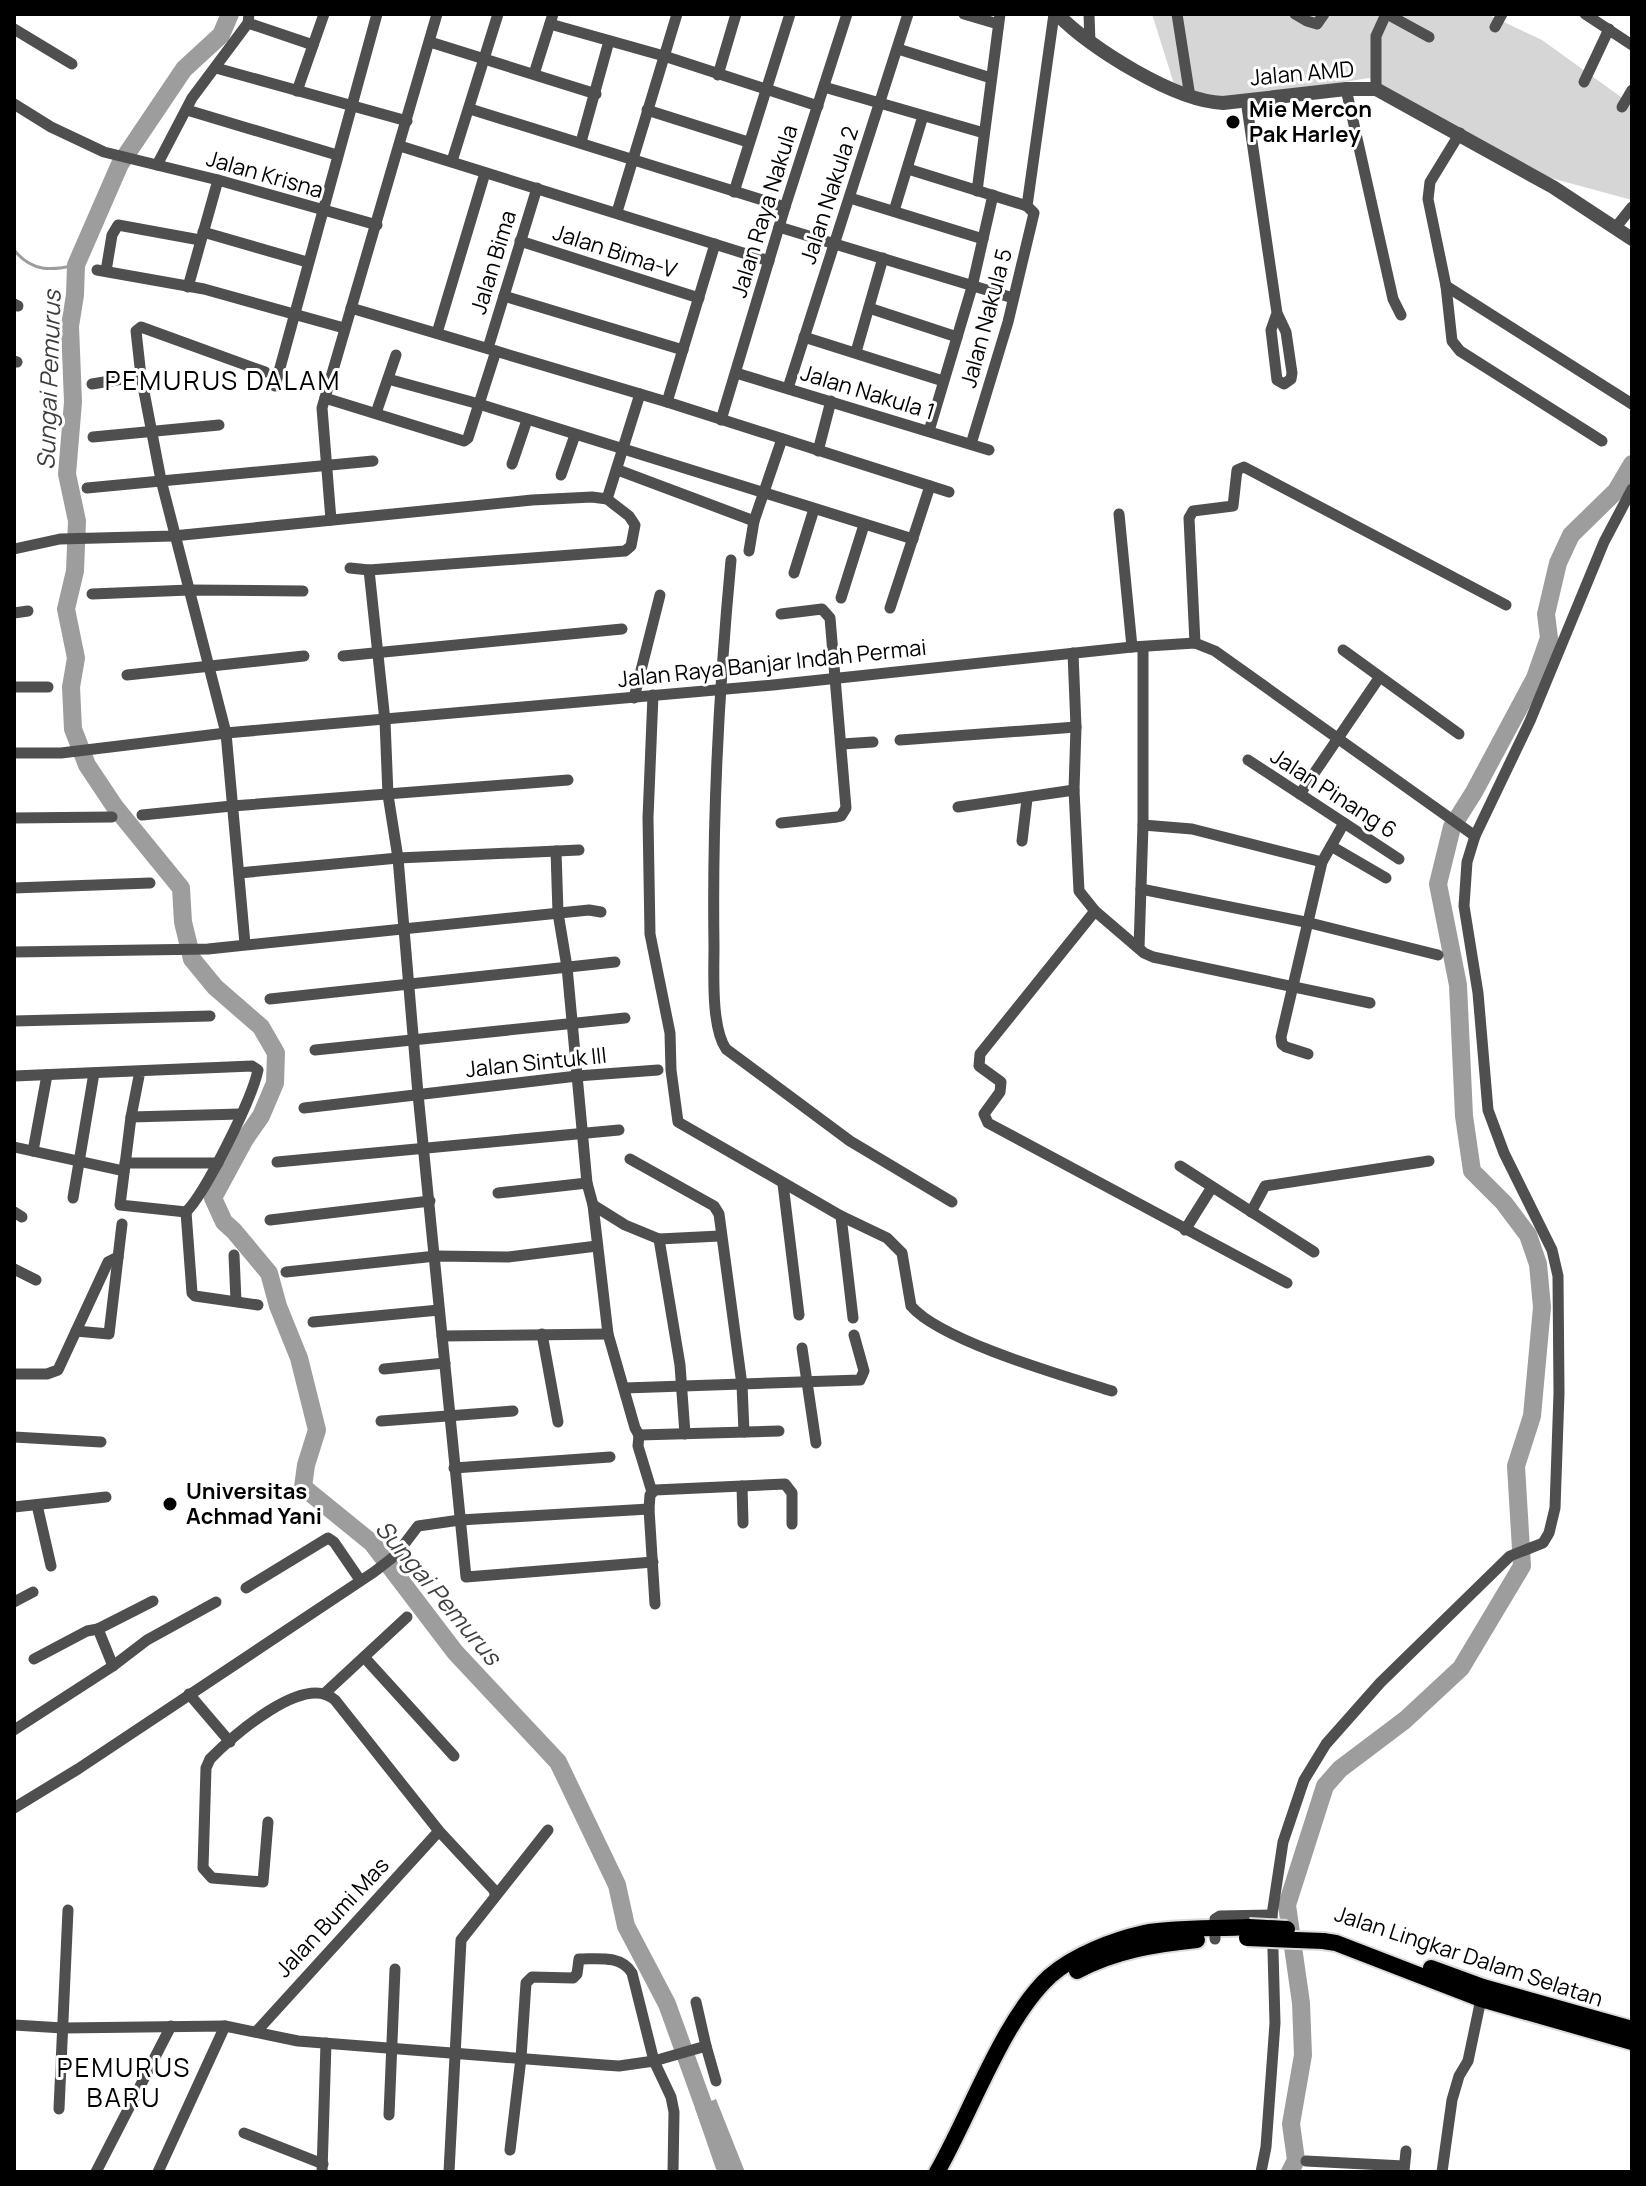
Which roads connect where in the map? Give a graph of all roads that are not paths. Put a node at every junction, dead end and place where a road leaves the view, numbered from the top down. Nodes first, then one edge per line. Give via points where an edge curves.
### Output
1 (324, 14) edge
2 (377, 14) edge
3 (437, 14) edge
4 (498, 14) edge
5 (677, 14) edge
6 (736, 14) edge
7 (790, 14) edge
8 (847, 14) edge
9 (908, 14) edge
10 (964, 14) edge
11 (1055, 14) edge
12 (1089, 14) edge
13 (1177, 14) edge
14 (1295, 14) edge
15 (1324, 14) edge
16 (1386, 14) edge
17 (1502, 14) edge
18 (1585, 14) edge
19 (997, 18) edge
20 (248, 19) edge
21 (551, 19) edge
22 (1495, 27) dead end
23 (14, 29) edge
24 (1609, 29) junction
25 (1429, 37) dead end
26 (609, 41) junction
27 (430, 42) junction
28 (1090, 43) junction
29 (1631, 43) edge
30 (313, 45) junction
31 (898, 49) junction
32 (664, 56) junction
33 (484, 59) junction
34 (72, 64) dead end
35 (216, 68) junction
36 (534, 74) junction
37 (718, 75) junction
38 (991, 78) junction
39 (1584, 82) dead end
40 (824, 87) junction
41 (1346, 89) junction
42 (1376, 89) junction
43 (765, 90) junction
44 (1632, 90) edge
45 (297, 91) junction
46 (596, 94) junction
47 (1190, 97) junction
48 (1246, 100) junction
49 (14, 104) edge
50 (880, 104) junction
51 (818, 106) junction
52 (351, 107) junction
53 (1622, 107) dead end
54 (470, 109) junction
55 (187, 110) junction
56 (647, 110) junction
57 (923, 116) junction
58 (407, 121) junction
59 (984, 133) junction
60 (1460, 133) junction
61 (581, 142) junction
62 (748, 142) junction
63 (400, 146) junction
64 (337, 155) junction
65 (632, 159) junction
66 (452, 161) junction
67 (157, 165) junction
68 (908, 169) junction
69 (485, 173) junction
70 (218, 180) junction
71 (537, 188) junction
72 (977, 191) junction
73 (734, 192) junction
74 (993, 195) junction
75 (850, 198) junction
76 (1027, 206) junction
77 (785, 207) junction
78 (1632, 207) edge
79 (321, 210) junction
80 (894, 211) junction
81 (617, 212) junction
82 (377, 225) junction
83 (779, 227) junction
84 (1616, 227) junction
85 (201, 236) junction
86 (983, 239) junction
87 (1632, 239) edge
88 (520, 241) junction
89 (715, 244) junction
90 (834, 244) junction
91 (883, 258) junction
92 (769, 261) junction
93 (307, 262) junction
94 (1446, 286) junction
95 (188, 287) junction
96 (972, 287) junction
97 (504, 296) junction
98 (699, 298) junction
99 (1013, 298) junction
100 (351, 308) junction
101 (869, 308) junction
102 (293, 313) junction
103 (1277, 313) junction
104 (1401, 315) dead end
105 (344, 328) junction
106 (437, 333) junction
107 (804, 337) junction
108 (957, 337) junction
109 (492, 350) junction
110 (683, 350) junction
111 (856, 352) junction
112 (396, 355) dead end
113 (265, 372) dead end
114 (736, 373) junction
115 (141, 376) junction
116 (388, 379) junction
117 (943, 381) junction
118 (92, 384) dead end
119 (275, 386) dead end
120 (788, 388) junction
121 (640, 394) junction
122 (325, 398) junction
123 (831, 401) junction
124 (667, 402) junction
125 (479, 404) junction
126 (1632, 404) edge
127 (376, 413) junction
128 (527, 420) junction
129 (721, 420) junction
130 (219, 425) dead end
131 (153, 430) junction
132 (929, 431) junction
133 (575, 435) junction
134 (93, 437) dead end
135 (782, 439) junction
136 (1602, 441) dead end
137 (971, 444) junction
138 (989, 450) dead end
139 (624, 451) junction
140 (818, 451) junction
141 (373, 461) dead end
142 (512, 464) dead end
143 (325, 465) junction
144 (618, 470) junction
145 (561, 475) dead end
146 (161, 480) junction
147 (930, 486) junction
148 (87, 488) dead end
149 (1632, 489) edge
150 (949, 492) dead end
151 (763, 494) junction
152 (607, 499) junction
153 (814, 509) junction
154 (1119, 514) dead end
155 (331, 520) junction
156 (754, 521) junction
157 (864, 525) junction
158 (173, 536) junction
159 (913, 539) junction
160 (14, 549) edge
161 (749, 551) dead end
162 (731, 560) dead end
163 (350, 568) dead end
164 (369, 570) junction
165 (794, 573) dead end
166 (189, 590) junction
167 (303, 591) dead end
168 (92, 594) dead end
169 (660, 595) dead end
170 (841, 598) dead end
171 (1506, 605) dead end
172 (890, 608) dead end
173 (28, 611) dead end
174 (14, 613) edge
175 (781, 614) dead end
176 (622, 629) dead end
177 (1195, 643) junction
178 (1137, 647) junction
179 (1343, 650) dead end
180 (1073, 653) junction
181 (376, 654) junction
182 (304, 656) dead end
183 (343, 656) dead end
184 (210, 666) junction
185 (127, 675) dead end
186 (835, 678) junction
187 (1379, 678) junction
188 (14, 687) edge
189 (48, 687) dead end
190 (719, 689) junction
191 (653, 695) junction
192 (634, 698) junction
193 (385, 721) junction
194 (1076, 727) junction
195 (226, 733) junction
196 (1459, 734) dead end
197 (1339, 738) junction
198 (900, 740) dead end
199 (873, 742) dead end
200 (842, 744) junction
201 (14, 753) edge
202 (1248, 760) dead end
203 (568, 780) dead end
204 (1074, 790) junction
205 (1300, 794) junction
206 (388, 795) junction
207 (1027, 799) junction
208 (232, 806) junction
209 (958, 807) dead end
210 (142, 815) dead end
211 (112, 817) dead end
212 (14, 818) edge
213 (781, 823) dead end
214 (1344, 823) junction
215 (1143, 825) junction
216 (1471, 833) junction
217 (1022, 841) dead end
218 (1331, 846) junction
219 (579, 850) dead end
220 (556, 851) junction
221 (398, 858) junction
222 (1399, 859) dead end
223 (1322, 862) junction
224 (239, 873) junction
225 (1386, 878) dead end
226 (150, 883) dead end
227 (14, 888) edge
228 (1141, 889) junction
229 (1095, 911) junction
230 (601, 912) dead end
231 (558, 913) junction
232 (1310, 923) junction
233 (404, 928) junction
234 (245, 944) junction
235 (1139, 948) junction
236 (14, 952) edge
237 (1438, 955) dead end
238 (615, 962) dead end
239 (567, 967) junction
240 (409, 982) junction
241 (1295, 986) junction
242 (270, 999) dead end
243 (1370, 1003) dead end
244 (210, 1016) dead end
245 (625, 1018) dead end
246 (14, 1021) edge
247 (573, 1023) junction
248 (413, 1040) junction
249 (315, 1050) dead end
250 (1308, 1054) dead end
251 (658, 1070) dead end
252 (140, 1071) junction
253 (94, 1073) junction
254 (47, 1075) junction
255 (14, 1076) edge
256 (577, 1076) junction
257 (418, 1094) junction
258 (304, 1108) dead end
259 (240, 1114) junction
260 (131, 1117) junction
261 (619, 1130) dead end
262 (583, 1133) junction
263 (14, 1147) edge
264 (425, 1148) junction
265 (33, 1151) junction
266 (630, 1159) dead end
267 (80, 1161) junction
268 (1429, 1161) dead end
269 (277, 1162) dead end
270 (218, 1163) junction
271 (1180, 1166) dead end
272 (125, 1167) junction
273 (587, 1183) junction
274 (783, 1184) junction
275 (1212, 1187) junction
276 (498, 1193) dead end
277 (73, 1198) dead end
278 (430, 1201) junction
279 (952, 1202) dead end
280 (593, 1205) junction
281 (186, 1212) junction
282 (1251, 1212) junction
283 (841, 1216) junction
284 (270, 1220) dead end
285 (122, 1224) dead end
286 (1185, 1230) junction
287 (720, 1236) junction
288 (659, 1239) junction
289 (597, 1246) junction
290 (1314, 1252) dead end
291 (234, 1255) dead end
292 (436, 1256) junction
293 (118, 1257) junction
294 (14, 1269) edge
295 (286, 1272) dead end
296 (36, 1280) dead end
297 (1287, 1283) dead end
298 (236, 1301) junction
299 (258, 1305) dead end
300 (439, 1310) junction
301 (799, 1315) dead end
302 (853, 1318) dead end
303 (313, 1322) dead end
304 (76, 1331) junction
305 (542, 1334) junction
306 (608, 1334) junction
307 (854, 1335) dead end
308 (442, 1336) junction
309 (802, 1348) dead end
310 (445, 1363) junction
311 (384, 1369) dead end
312 (14, 1374) edge
313 (807, 1383) junction
314 (742, 1385) junction
315 (625, 1388) junction
316 (682, 1388) junction
317 (1112, 1391) dead end
318 (513, 1411) dead end
319 (450, 1417) junction
320 (381, 1421) dead end
321 (558, 1422) dead end
322 (779, 1431) dead end
323 (744, 1432) junction
324 (685, 1434) junction
325 (639, 1435) junction
326 (14, 1437) edge
327 (101, 1442) dead end
328 (816, 1443) dead end
329 (610, 1457) dead end
330 (454, 1468) junction
331 (742, 1486) junction
332 (652, 1492) junction
333 (106, 1497) dead end
334 (37, 1505) junction
335 (14, 1507) edge
336 (649, 1509) junction
337 (460, 1520) junction
338 (743, 1523) dead end
339 (792, 1524) dead end
340 (653, 1562) junction
341 (51, 1566) dead end
342 (360, 1580) junction
343 (246, 1588) dead end
344 (33, 1592) dead end
345 (153, 1601) dead end
346 (14, 1602) edge
347 (216, 1602) dead end
348 (655, 1604) dead end
349 (407, 1617) dead end
350 (98, 1629) junction
351 (364, 1657) junction
352 (34, 1659) dead end
353 (113, 1666) junction
354 (325, 1693) junction
355 (189, 1694) junction
356 (14, 1730) edge
357 (230, 1742) junction
358 (454, 1756) dead end
359 (14, 1808) edge
360 (268, 1822) dead end
361 (548, 1830) dead end
362 (439, 1831) junction
363 (495, 1894) junction
364 (68, 1910) dead end
365 (1272, 1915) junction
366 (1215, 1934) junction
367 (1323, 1936) junction
368 (1132, 1943) junction
369 (395, 1969) dead end
370 (1481, 1999) junction
371 (696, 2002) dead end
372 (14, 2025) edge
373 (171, 2026) junction
374 (225, 2026) junction
375 (63, 2028) junction
376 (1632, 2029) edge
377 (256, 2032) junction
378 (1632, 2042) edge
379 (326, 2043) junction
380 (390, 2047) junction
381 (702, 2047) junction
382 (456, 2053) junction
383 (521, 2058) junction
384 (654, 2061) junction
385 (716, 2081) dead end
386 (59, 2109) dead end
387 (389, 2115) dead end
388 (244, 2133) dead end
389 (510, 2150) dead end
390 (1406, 2151) dead end
391 (1306, 2161) dead end
392 (323, 2168) edge
393 (1404, 2169) edge
394 (96, 2172) edge
395 (158, 2172) edge
396 (449, 2172) edge
397 (673, 2172) edge
398 (937, 2172) edge
399 (948, 2172) edge
400 (1261, 2172) edge
401 (1442, 2172) edge

1 - 30 street
2 - 52 street
3 - 27 street
4 - 33 street
5 - 32 street
6 - 37 street
7 - 43 street
8 - 40 street, Jalan Raya Nakula
9 - 31 street, Jalan Nakula 2
10 - 19 street
11 - 28 street, Jalan AMD
11 - 76 street
12 - 28 street
13 - 47 street
14 - 15 street via 1317,24
16 - 25 street
16 - 42 street via 1376,36
17 - 22 street
18 - 24 street
19 - 38 street
20 - 30 street
20 - 35 street
21 - 26 street
21 - 36 street
23 - 34 street
24 - 29 street
24 - 39 street
26 - 32 street
26 - 46 street
27 - 33 street
27 - 58 street
28 - 47 street, Jalan AMD
30 - 45 street
31 - 38 street
31 - 50 street, Jalan Nakula 2
32 - 37 street
32 - 56 street
33 - 36 street
33 - 54 street
35 - 45 street
35 - 55 street
36 - 46 street
37 - 43 street
38 - 59 street
40 - 50 street
40 - 51 street, Jalan Raya Nakula
41 - 42 street, Jalan AMD
41 - 48 street, Jalan AMD
41 - 104 street
42 - 60 street, Jalan AMD
43 - 51 street
43 - 62 street
44 - 53 street
45 - 52 street
46 - 61 street
47 - 48 street, Jalan AMD via 1214,103
48 - 103 street
49 - 67 street, Jalan Krisna via 104,152
50 - 57 street
50 - 75 street, Jalan Nakula 2
51 - 77 street, Jalan Raya Nakula
52 - 58 street
52 - 64 street
54 - 61 street
54 - 66 street
55 - 64 street
55 - 67 street
56 - 62 street
56 - 65 street
57 - 59 street
57 - 68 street
58 - 63 street
59 - 72 street
60 - 84 street, Jalan AMD
60 - 94 street via 1429,189 1430,219
61 - 65 street
62 - 73 street
63 - 66 street
63 - 82 street
64 - 79 street
65 - 73 street
65 - 81 street
66 - 69 street
67 - 70 street, Jalan Krisna
68 - 72 street
68 - 80 street
69 - 71 street
69 - 106 street
70 - 79 street, Jalan Krisna
70 - 85 street
71 - 81 street
71 - 88 street, Jalan Bima
72 - 74 street
73 - 77 street
74 - 76 street
74 - 86 street
75 - 80 street
75 - 90 street, Jalan Nakula 2
76 - 99 street, Jalan Nakula 5 via 1034,213
77 - 83 street, Jalan Raya Nakula
78 - 84 street
79 - 82 street, Jalan Krisna
79 - 93 street
80 - 86 street
81 - 89 street
82 - 100 street
83 - 90 street
83 - 92 street, Jalan Raya Nakula
84 - 87 street, Jalan AMD
85 - 93 street
85 - 95 street
85 - 95 street via 118,225 101,270
86 - 96 street
88 - 97 street, Jalan Bima
88 - 98 street, Jalan Bima-V
89 - 92 street
89 - 98 street
90 - 91 street
90 - 107 street, Jalan Nakula 2
91 - 96 street
91 - 101 street
92 - 114 street, Jalan Raya Nakula
93 - 102 street
94 - 126 street
94 - 136 street via 1454,347
95 - 102 street
96 - 99 street
96 - 108 street
97 - 109 street, Jalan Bima
97 - 110 street
98 - 110 street
99 - 137 street, Jalan Nakula 5
100 - 105 street
100 - 106 street
101 - 108 street
101 - 111 street
102 - 105 street
102 - 119 street
103 - 103 street via 1286,332 1292,373 1284,384 1275,374 1271,330
105 - 122 street
106 - 109 street
107 - 111 street
107 - 120 street, Jalan Nakula 2
108 - 117 street
109 - 121 street
109 - 125 street, Jalan Bima
110 - 124 street
111 - 117 street
112 - 116 street
113 - 115 street via 141,327 136,333
114 - 120 street, Jalan Nakula 1
114 - 129 street, Jalan Raya Nakula
115 - 118 street
115 - 131 street
116 - 125 street
116 - 127 street
117 - 132 street
120 - 123 street, Jalan Nakula 1
121 - 124 street
121 - 139 street
122 - 127 street
122 - 143 street
123 - 132 street, Jalan Nakula 1
123 - 140 street
124 - 129 street
125 - 127 street, Jalan Bima via 464,441
125 - 128 street
128 - 133 street
128 - 142 street
129 - 135 street
130 - 131 street
131 - 134 street
131 - 146 street
132 - 137 street, Jalan Nakula 1
133 - 139 street
133 - 145 street
135 - 140 street
135 - 151 street
137 - 138 street, Jalan Nakula 1
139 - 144 street
139 - 151 street
140 - 147 street
141 - 143 street
143 - 146 street
143 - 155 street
144 - 152 street
144 - 156 street
146 - 148 street
146 - 158 street
147 - 150 street
147 - 159 street
149 - 216 street via 1604,542 1530,721
151 - 153 street
151 - 156 street
152 - 155 street via 532,500
152 - 164 street via 635,525 625,551
153 - 157 street
153 - 165 street
154 - 178 street
155 - 158 street
156 - 161 street
157 - 159 street
157 - 170 street
158 - 160 street via 60,539
158 - 166 street
159 - 172 street
162 - 190 street
163 - 164 street
164 - 181 street
166 - 167 street
166 - 168 street
166 - 184 street
169 - 192 street
171 - 177 street via 1244,467 1237,470 1233,506 1193,511 1189,518
173 - 174 street
175 - 186 street via 826,612
176 - 181 street
177 - 178 street, Jalan Raya Banjar Indah Permai
177 - 197 street via 1215,651
178 - 180 street, Jalan Raya Banjar Indah Permai
178 - 215 street
179 - 187 street
180 - 186 street, Jalan Raya Banjar Indah Permai
180 - 194 street
181 - 183 street
181 - 193 street
182 - 184 street
184 - 185 street
184 - 195 street
186 - 190 street, Jalan Raya Banjar Indah Permai
186 - 200 street
187 - 196 street
187 - 197 street
188 - 189 street
190 - 191 street, Jalan Raya Banjar Indah Permai
190 - 279 street via 713,908 723,1045 850,1141
191 - 192 street, Jalan Raya Banjar Indah Permai
191 - 274 street via 650,934 670,1033 676,1115 683,1127
192 - 193 street, Jalan Raya Banjar Indah Permai
193 - 195 street, Jalan Raya Banjar Indah Permai
193 - 206 street
194 - 198 street
194 - 204 street
195 - 201 street, Jalan Raya Banjar Indah Permai via 61,753
195 - 208 street
197 - 205 street
197 - 216 street
199 - 200 street
200 - 213 street via 844,813
202 - 205 street, Jalan Pinang 6
203 - 206 street
204 - 207 street
204 - 229 street via 1078,885
205 - 214 street, Jalan Pinang 6
206 - 208 street
206 - 221 street
207 - 209 street
207 - 217 street
208 - 210 street
208 - 224 street
211 - 212 street
214 - 218 street
214 - 222 street, Jalan Pinang 6
215 - 223 street via 1192,829
215 - 228 street
216 - 365 street via 1464,906 1488,1110 1548,1240 1558,1276 1555,1508 1543,1543 1510,1556 1380,1683 1318,1755 1283,1842
218 - 223 street
218 - 225 street
219 - 220 street
220 - 221 street
220 - 231 street
221 - 224 street
221 - 233 street
223 - 232 street
224 - 234 street
226 - 227 street
228 - 232 street
228 - 235 street
229 - 235 street
229 - 286 street via 980,1054 979,1066 1001,1082 985,1119
230 - 231 street
231 - 233 street
231 - 239 street
232 - 237 street
232 - 241 street
233 - 234 street
233 - 240 street
234 - 236 street
235 - 241 street via 1153,957
238 - 239 street
239 - 240 street
239 - 247 street
240 - 242 street
240 - 248 street
241 - 243 street
241 - 250 street via 1282,1044
244 - 246 street
245 - 247 street
247 - 248 street
247 - 256 street
248 - 249 street
248 - 257 street
251 - 256 street, Jalan Sintuk III
252 - 253 street
252 - 259 street via 256,1068
252 - 260 street
253 - 254 street
253 - 267 street
254 - 255 street
254 - 265 street
256 - 257 street, Jalan Sintuk III
256 - 262 street
257 - 258 street, Jalan Sintuk III
257 - 264 street
259 - 260 street
259 - 270 street
260 - 272 street
261 - 262 street
262 - 264 street
262 - 273 street
263 - 265 street
264 - 269 street
264 - 278 street
265 - 267 street
266 - 287 street via 714,1206
267 - 272 street
267 - 277 street
268 - 282 street via 1265,1186
270 - 272 street
270 - 281 street
271 - 275 street
272 - 281 street via 120,1205
273 - 276 street
273 - 280 street
274 - 283 street
274 - 301 street
275 - 282 street
275 - 286 street
278 - 284 street
278 - 292 street
280 - 288 street
280 - 289 street
281 - 298 street via 192,1293
282 - 290 street
283 - 302 street
283 - 317 street via 897,1246 911,1306 926,1319 1009,1357
285 - 293 street
286 - 297 street
287 - 288 street
287 - 314 street
288 - 316 street
289 - 292 street via 508,1257
289 - 306 street
291 - 298 street
292 - 295 street
292 - 300 street
293 - 304 street via 108,1262
293 - 304 street via 109,1334
294 - 296 street
298 - 299 street
300 - 303 street
300 - 308 street
304 - 312 street via 58,1370
305 - 306 street
305 - 308 street
305 - 321 street
306 - 315 street
307 - 313 street via 863,1378
308 - 310 street
309 - 313 street
310 - 311 street
310 - 319 street
313 - 314 street
313 - 328 street
314 - 316 street
314 - 323 street
315 - 316 street
315 - 325 street
316 - 324 street
318 - 319 street
319 - 320 street
319 - 330 street
322 - 323 street
323 - 324 street
324 - 325 street
325 - 332 street
326 - 327 street
329 - 330 street
330 - 337 street
331 - 332 street
331 - 338 street
331 - 339 street via 788,1485
332 - 336 street
333 - 334 street
334 - 335 street
334 - 341 street
336 - 337 street
336 - 340 street
337 - 340 street via 466,1577
337 - 342 street via 418,1526 396,1555
340 - 348 street
342 - 343 street via 328,1538
342 - 355 street
344 - 346 street
345 - 350 street
347 - 353 street via 147,1640
349 - 351 street
350 - 352 street
350 - 353 street
351 - 354 street
351 - 358 street
353 - 356 street
354 - 357 street via 285,1701
354 - 362 street
355 - 357 street
355 - 359 street
357 - 360 street via 206,1768 204,1871 212,1878 263,1882
361 - 363 street
362 - 363 street
362 - 377 street, Jalan Bumi Mas
363 - 382 street via 461,1940
364 - 375 street
365 - 366 street via 1220,1916 1215,1919
365 - 400 street via 1275,2023
366 - 367 main road, Jalan Lingkar Dalam Selatan, bridge
366 - 368 main road, Jalan Lingkar Dalam Selatan
367 - 370 main road, Jalan Lingkar Dalam Selatan
367 - 376 main road, Jalan Lingkar Dalam Selatan
368 - 398 main road, Jalan Lingkar Dalam Selatan via 1087,1954 1060,1969 1031,1997
368 - 399 main road, Jalan Lingkar Dalam Selatan via 1059,1982 1041,1999
369 - 380 street
370 - 378 main road, Jalan Lingkar Dalam Selatan
370 - 401 street via 1468,2061 1452,2100
371 - 381 street
372 - 375 street
373 - 374 street
373 - 375 street
373 - 394 street
374 - 377 street
374 - 395 street
375 - 386 street
377 - 379 street
379 - 380 street
379 - 392 street
380 - 382 street
380 - 387 street
381 - 384 street
381 - 385 street
382 - 383 street
382 - 396 street
383 - 384 street via 619,2066
383 - 384 street via 527,1980 573,1978 577,1960 595,1959 620,1961 630,1969
383 - 389 street
384 - 397 street via 674,2112
388 - 392 street
390 - 393 street
391 - 393 street

